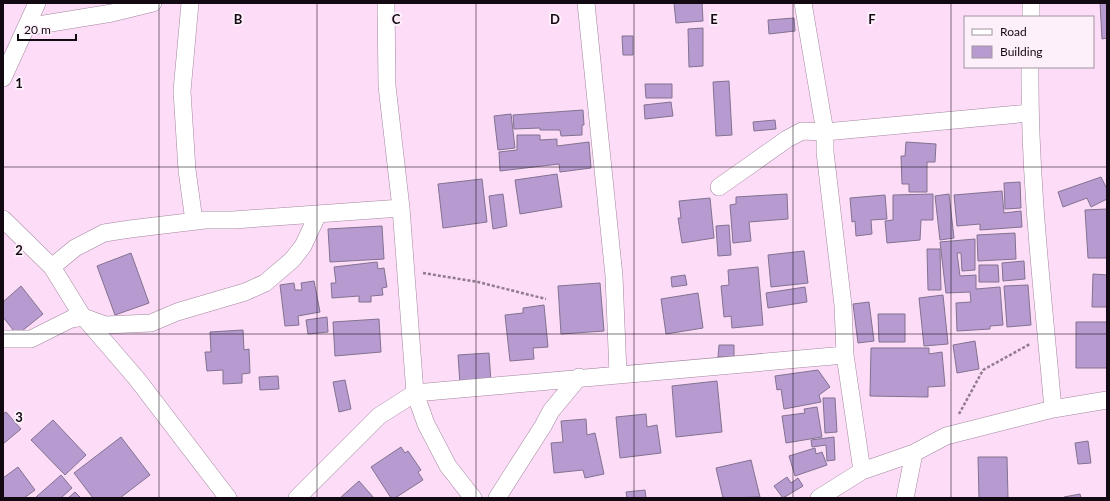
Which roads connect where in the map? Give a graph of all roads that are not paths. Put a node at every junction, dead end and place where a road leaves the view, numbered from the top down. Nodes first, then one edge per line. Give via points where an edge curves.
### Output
1 (36, 3) edge
2 (153, 3) edge
3 (190, 3) edge
4 (386, 3) edge
5 (586, 3) edge
6 (803, 3) edge
7 (1031, 3) edge
8 (1031, 16) edge
9 (26, 27) junction
10 (1030, 68) edge
11 (3, 78) edge
12 (1030, 113) junction
13 (825, 132) junction
14 (719, 187) dead end
15 (401, 208) junction
16 (318, 214) junction
17 (3, 219) edge
18 (194, 221) junction
19 (52, 267) junction
20 (84, 317) junction
21 (3, 339) edge
22 (845, 355) junction
23 (618, 374) junction
24 (579, 377) junction
25 (415, 393) junction
26 (1107, 400) edge
27 (1053, 409) junction
28 (914, 453) junction
29 (862, 471) junction
30 (228, 498) edge
31 (297, 498) edge
32 (473, 498) edge
33 (497, 498) edge
34 (819, 498) edge
35 (905, 498) edge

1 - 9 street
2 - 9 street via 112,13
3 - 18 street via 182,91 187,170
4 - 15 street via 387,86
5 - 23 street via 614,276
6 - 13 street
7 - 8 street
9 - 11 street
10 - 12 street
12 - 13 street
12 - 27 street
13 - 14 street via 802,131
13 - 22 street via 825,152 843,305
15 - 16 street
15 - 25 street
16 - 18 street
16 - 20 street via 303,246 292,260 265,283 245,292 177,312 151,323 104,325
17 - 19 street
18 - 19 street via 104,234 75,248
19 - 20 street
20 - 21 street via 71,319 31,339
20 - 30 street via 137,379
22 - 23 street
22 - 29 street
23 - 24 street
24 - 25 street
24 - 33 street via 551,411
25 - 31 street via 379,416
25 - 32 street via 426,424 448,466
26 - 27 street
27 - 28 street via 946,436
28 - 29 street
28 - 35 street
29 - 34 street

